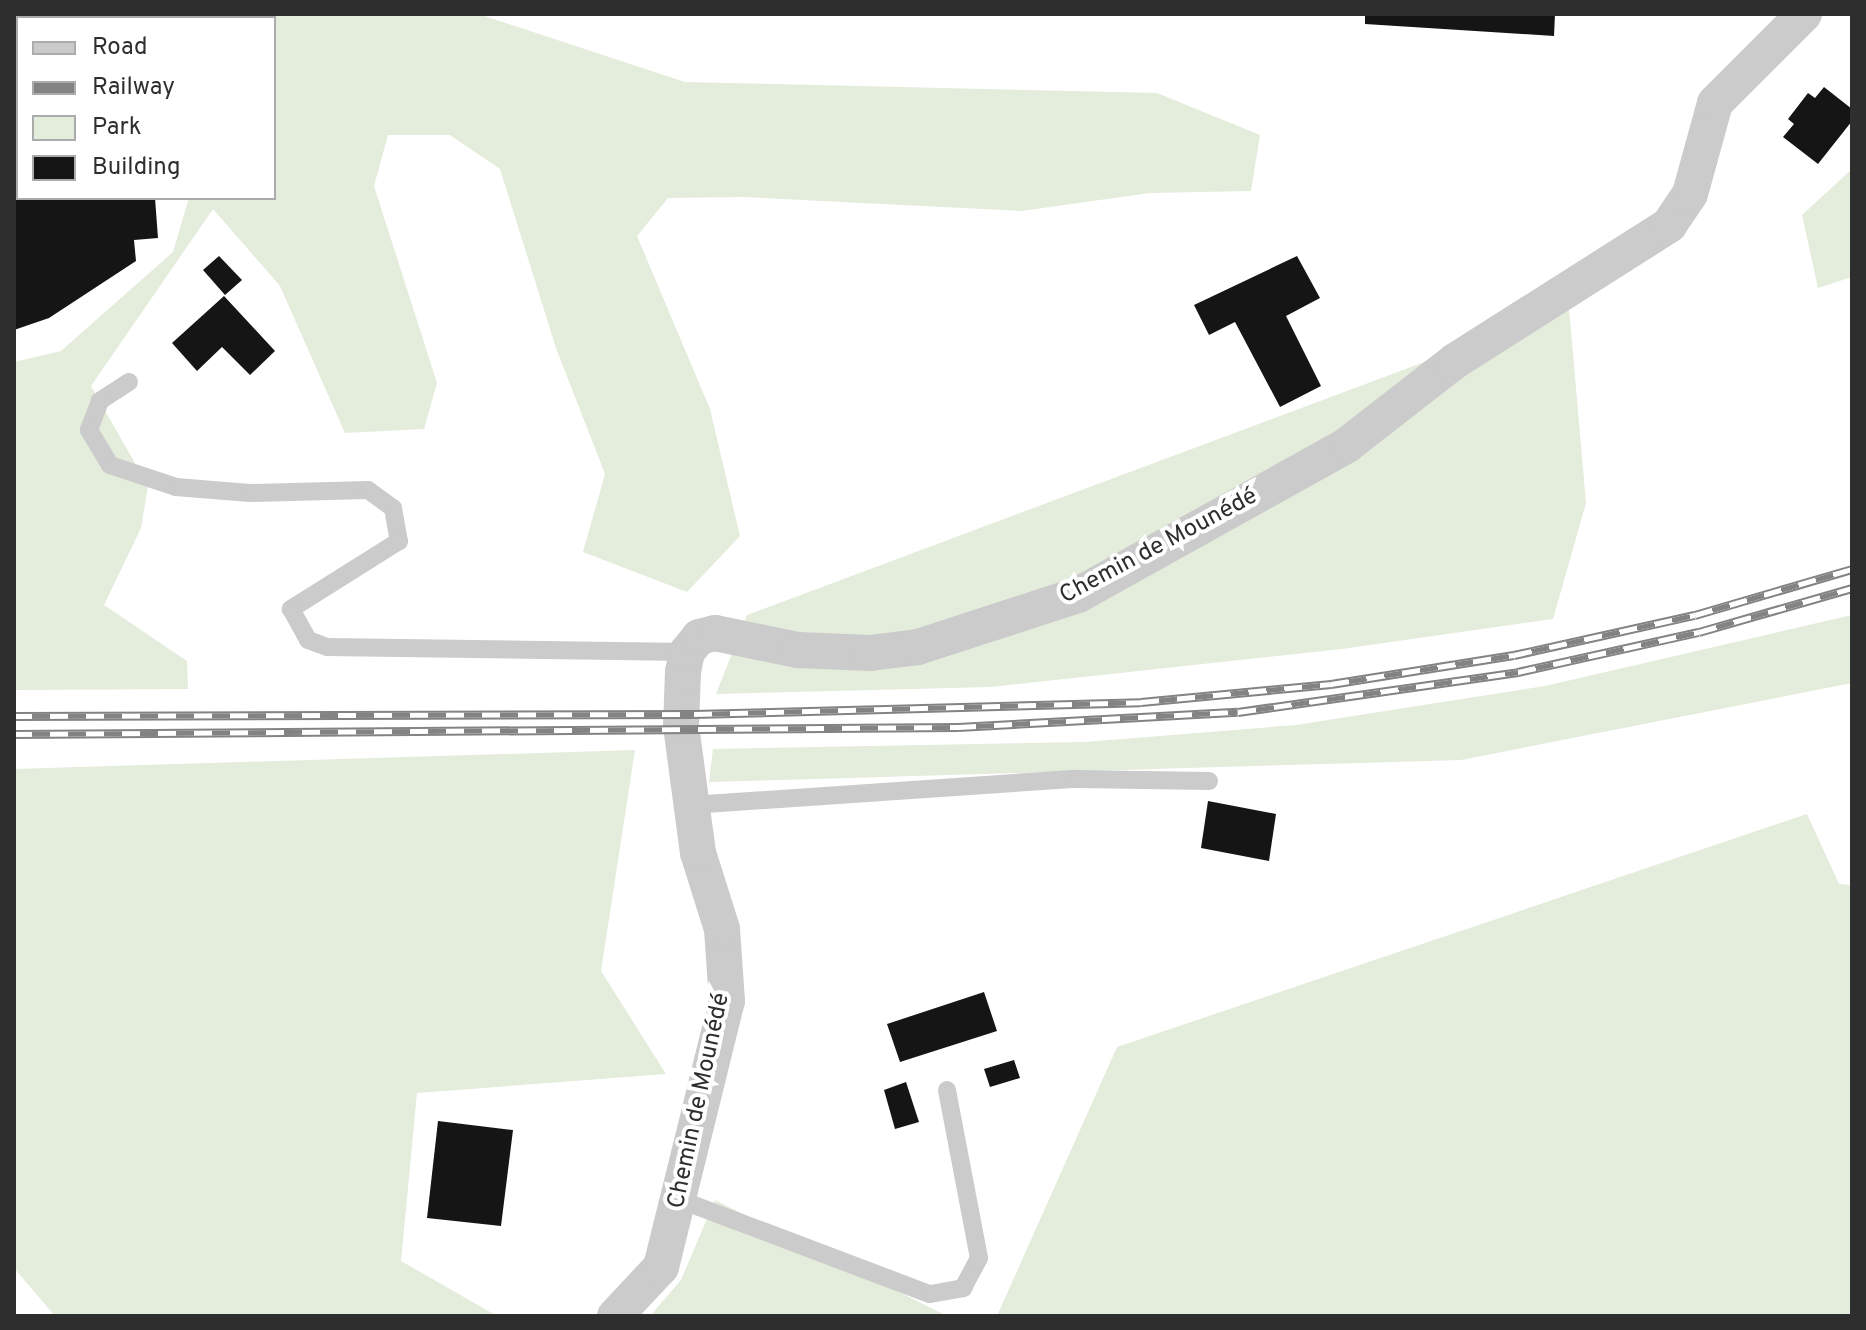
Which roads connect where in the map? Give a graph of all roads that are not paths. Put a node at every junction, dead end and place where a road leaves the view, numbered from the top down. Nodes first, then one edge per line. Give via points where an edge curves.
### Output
1 (1804, 14) edge
2 (129, 382) dead end
3 (687, 652) junction
4 (1209, 781) dead end
5 (691, 805) junction
6 (947, 1090) dead end
7 (678, 1199) junction
8 (615, 1316) edge

1 - 3 street, Chemin de Mounédé via 1715,103 1690,194 1669,225 1455,361 1347,445 1078,595 918,647 870,653 798,650 715,633 699,637
2 - 3 lane via 100,401 89,430 110,465 176,487 250,493 368,490 393,508 399,541 291,609 308,640 327,647
3 - 5 street, Chemin de Mounédé via 681,726
4 - 5 lane via 1076,779
5 - 7 street, Chemin de Mounédé via 698,853 722,929 727,1001
6 - 7 lane via 979,1258 963,1288 930,1294
7 - 8 street, Chemin de Mounédé via 661,1267

